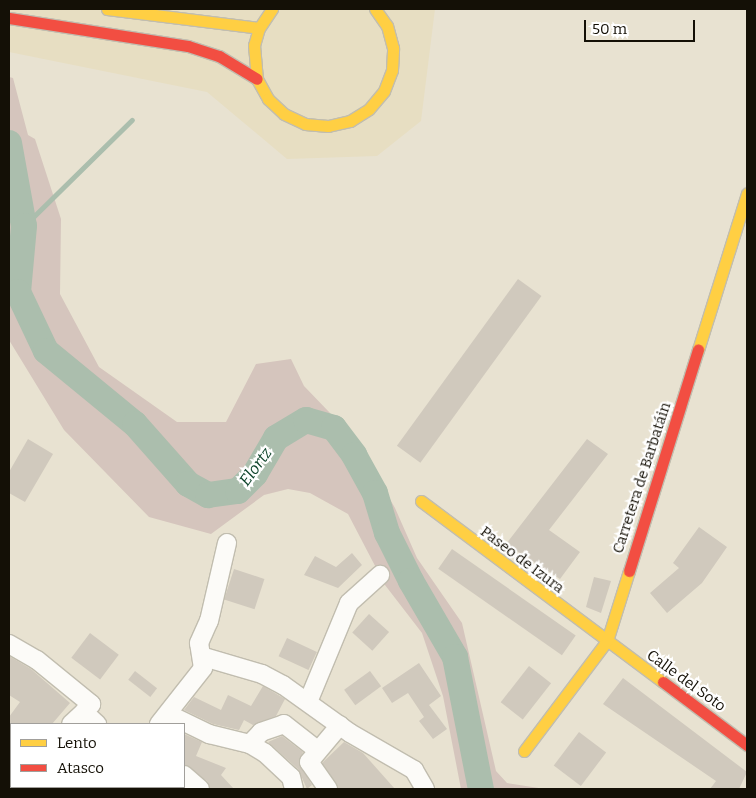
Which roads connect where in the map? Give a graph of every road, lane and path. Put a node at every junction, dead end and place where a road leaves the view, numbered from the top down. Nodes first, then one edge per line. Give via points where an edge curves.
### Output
1 (107, 9) edge
2 (272, 9) edge
3 (375, 9) edge
4 (9, 18) edge
5 (259, 28) junction
6 (257, 79) junction
7 (747, 194) edge
8 (421, 501) dead end
9 (227, 543) dead end
10 (380, 575) dead end
11 (607, 641) junction
12 (9, 644) edge
13 (204, 657) junction
14 (308, 702) junction
15 (84, 712) junction
16 (163, 719) edge
17 (72, 723) edge
18 (96, 723) edge
19 (175, 723) edge
20 (340, 725) junction
21 (185, 726) edge
22 (250, 744) junction
23 (747, 745) edge
24 (316, 749) junction
25 (524, 751) dead end
26 (185, 776) edge
27 (200, 789) edge
28 (294, 789) edge
29 (328, 789) edge
30 (425, 789) edge

1 - 5 street via 204,24
2 - 5 street
3 - 6 street via 387,26 393,48 392,70 384,91 369,109 350,121 328,126 305,124 284,114 268,99
4 - 6 street via 188,46 219,56
5 - 6 street via 254,45
7 - 11 street, Carretera de Barbatáin
8 - 11 street, Paseo de Izura
9 - 13 street via 209,622 199,643
10 - 14 street via 349,603
11 - 23 street, Calle del Soto
11 - 25 street, Carretera de Barbatáin
12 - 15 street via 37,660 91,704
13 - 14 street via 262,674
13 - 16 street via 203,668
14 - 20 street
15 - 17 street
15 - 18 street
16 - 19 street
20 - 24 street
20 - 30 street via 414,770
21 - 22 street
22 - 24 street via 261,732 284,724
22 - 28 street via 291,777
24 - 29 street via 308,762
26 - 27 street

